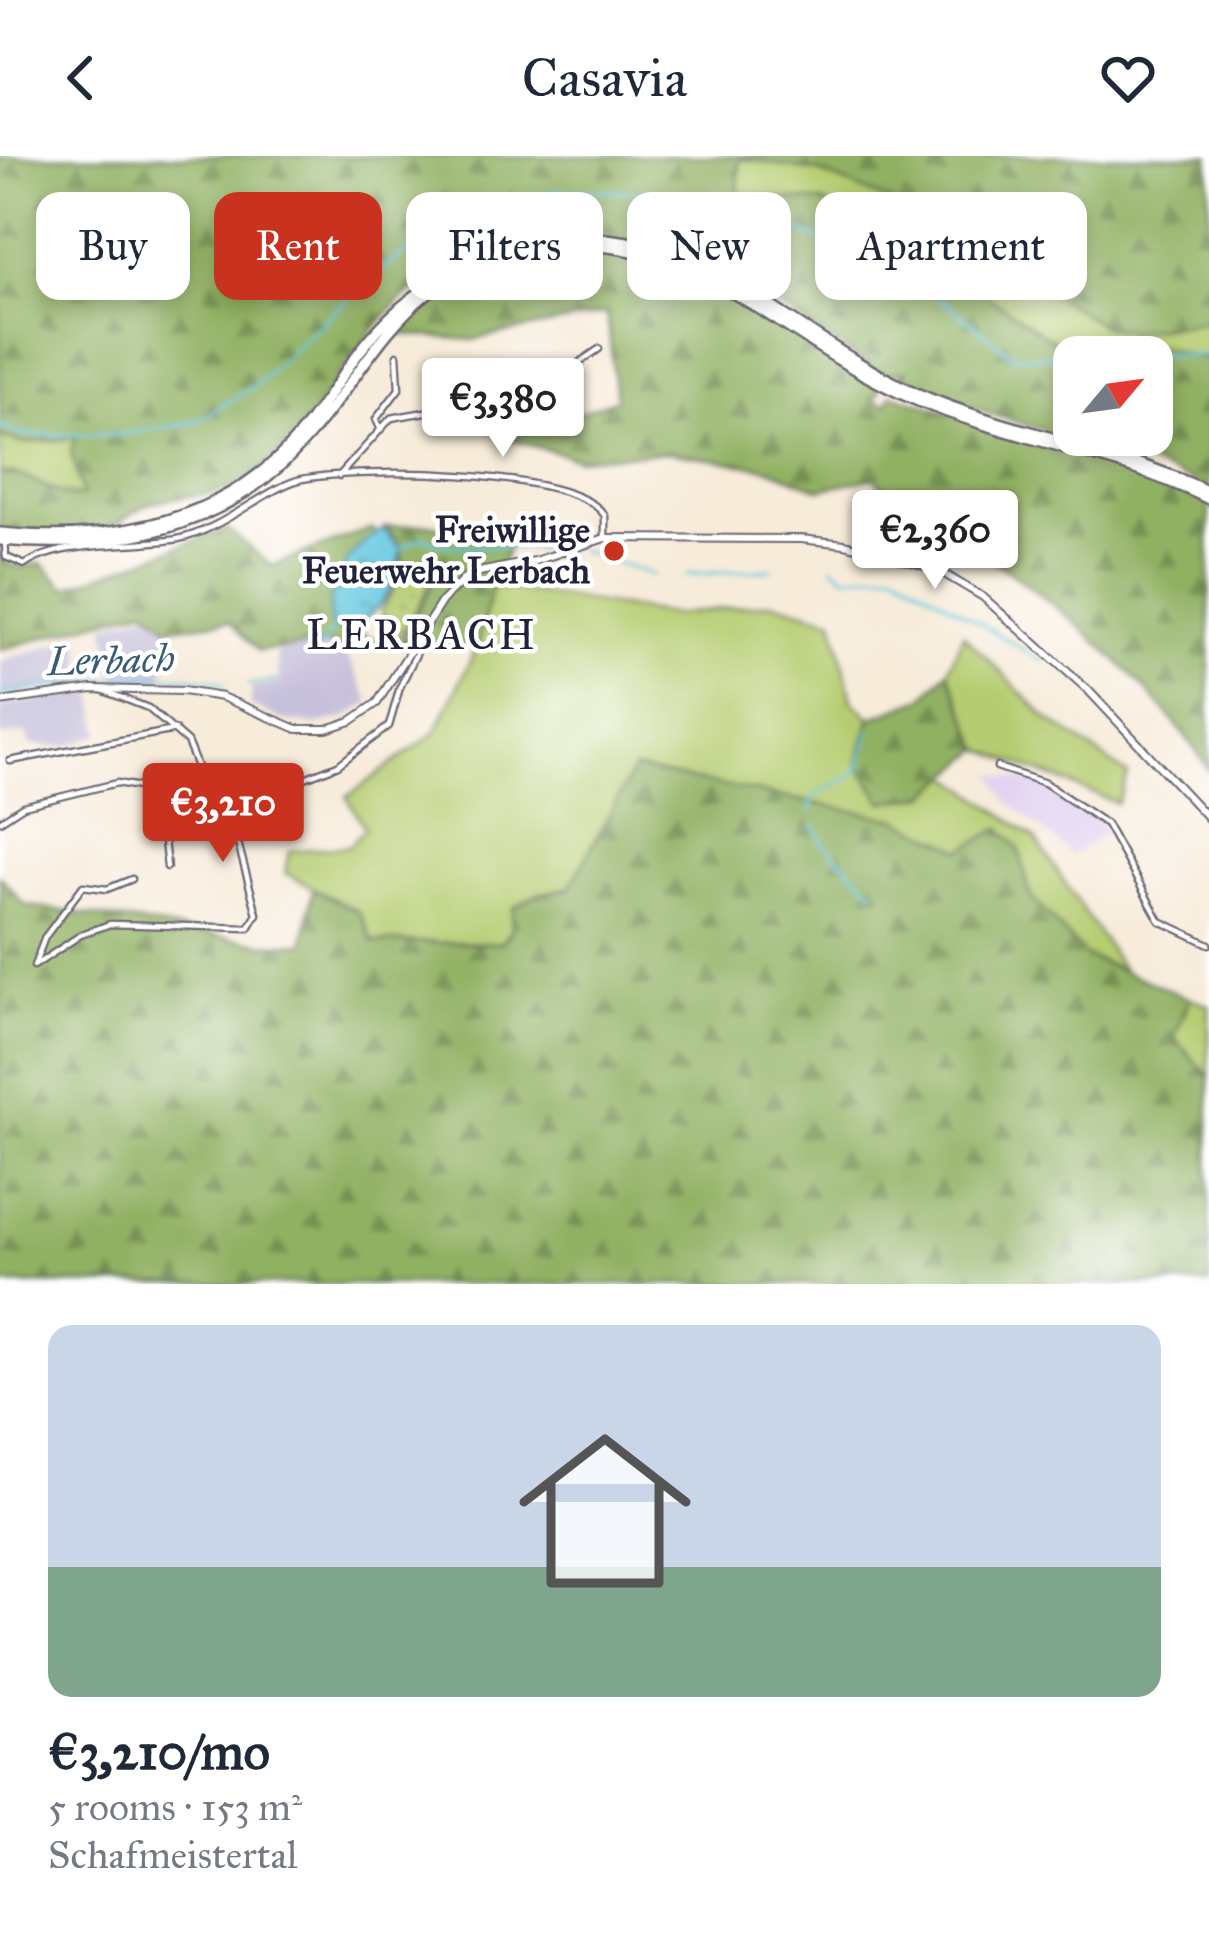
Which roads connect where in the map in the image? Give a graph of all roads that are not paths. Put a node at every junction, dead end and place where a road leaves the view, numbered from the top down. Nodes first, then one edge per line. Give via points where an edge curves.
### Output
1 (599, 349) dead end
2 (397, 355) dead end
3 (380, 428) junction
4 (339, 476) junction
5 (1209, 496) edge
6 (2, 538) edge
7 (605, 538) junction
8 (415, 641) junction
9 (100, 689) junction
10 (0, 702) edge
11 (175, 730) junction
12 (10, 761) dead end
13 (998, 767) dead end
14 (158, 790) junction
15 (214, 808) junction
16 (229, 810) dead end
17 (1209, 820) edge
18 (0, 821) edge
19 (167, 867) dead end
20 (132, 879) dead end
21 (1209, 944) edge

1 - 3 street via 542,390 403,414
2 - 3 street via 399,389 376,418
3 - 4 street
4 - 6 street via 296,480 175,539 49,552 20,565 6,557
4 - 7 street via 447,473 570,493 598,506
5 - 6 main road via 916,401 681,263 579,244 487,262 424,295 374,344 297,448 219,508 119,538
7 - 8 street via 469,574
7 - 17 street via 801,538 947,574 1088,690
8 - 9 street via 373,707 327,729 297,729 203,693
8 - 15 street via 391,723 376,739 322,772
9 - 10 street
9 - 11 street via 146,707
11 - 12 street
11 - 15 street via 194,752
13 - 21 street via 1060,790 1106,824 1160,921
14 - 15 street
14 - 18 street via 115,783 23,806
14 - 19 street
16 - 20 street via 256,914 249,928 110,924 34,966 82,886 107,890

